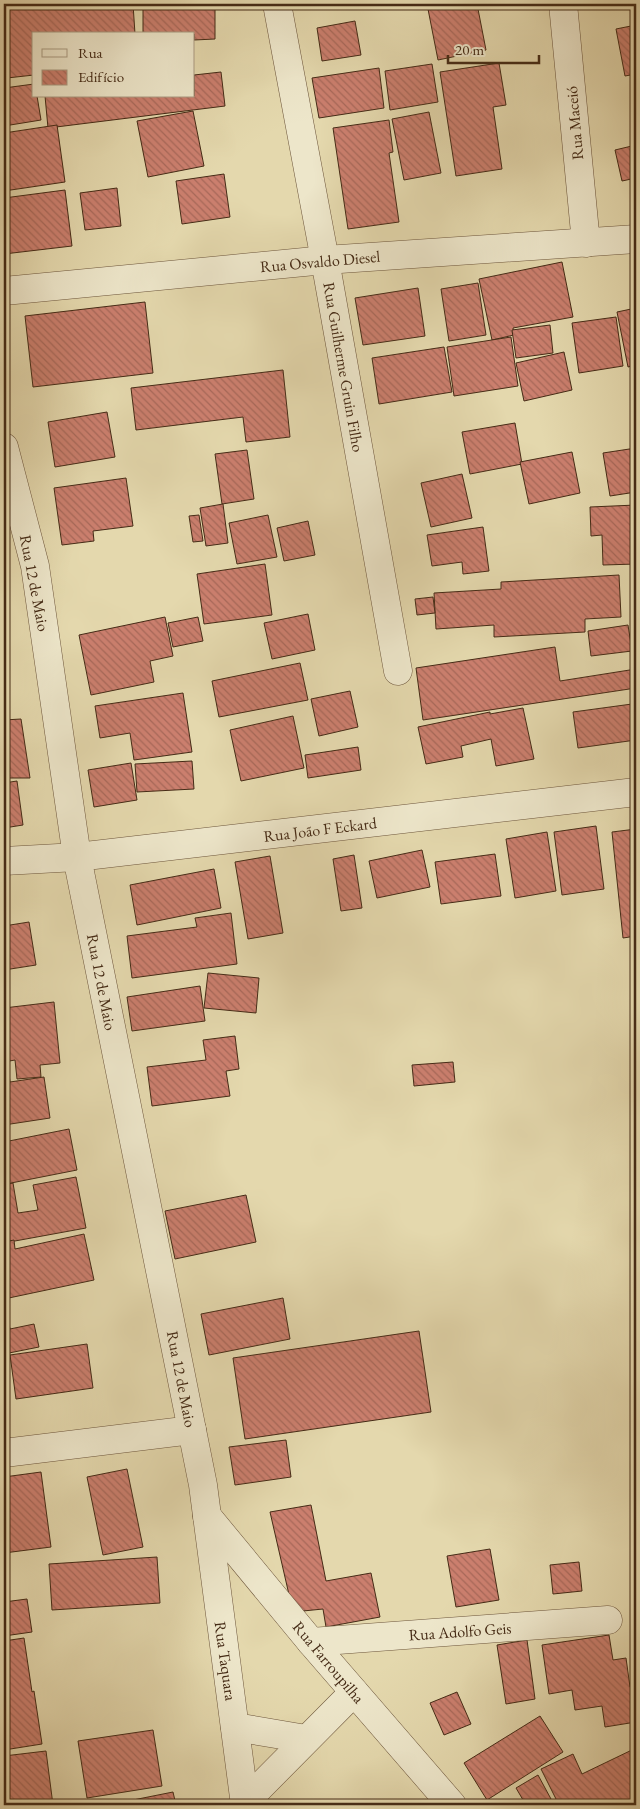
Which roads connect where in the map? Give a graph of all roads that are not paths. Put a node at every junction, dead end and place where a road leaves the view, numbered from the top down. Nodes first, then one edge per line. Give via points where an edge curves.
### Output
1 (277, 4) edge
2 (563, 4) edge
3 (636, 239) edge
4 (586, 243) junction
5 (325, 260) junction
6 (4, 291) edge
7 (4, 447) edge
8 (398, 671) dead end
9 (636, 792) edge
10 (77, 857) junction
11 (4, 861) edge
12 (192, 1430) junction
13 (4, 1453) edge
14 (208, 1516) junction
15 (608, 1620) dead end
16 (312, 1642) junction
17 (354, 1692) junction
18 (235, 1727) junction
19 (306, 1739) junction
20 (245, 1804) edge
21 (452, 1805) edge

1 - 5 street, Rua Guilherme Gruin Filho
2 - 4 street, Rua Maceió
3 - 4 street, Rua Osvaldo Diesel
4 - 5 street, Rua Osvaldo Diesel
5 - 6 street, Rua Osvaldo Diesel
5 - 8 street, Rua Guilherme Gruin Filho
7 - 10 street, Rua 12 de Maio via 35,566
9 - 10 street, Rua João F Eckard
10 - 11 street, Rua João F Eckard
10 - 12 street, Rua 12 de Maio
12 - 13 street
12 - 14 street, Rua 12 de Maio
14 - 16 street, Rua Farroupilha
14 - 18 street, Rua Taquara
15 - 16 street, Rua Adolfo Geis
16 - 17 street, Rua Farroupilha
17 - 19 street
17 - 21 street, Rua Farroupilha
18 - 19 street
18 - 20 street, Rua Taquara
19 - 20 street

